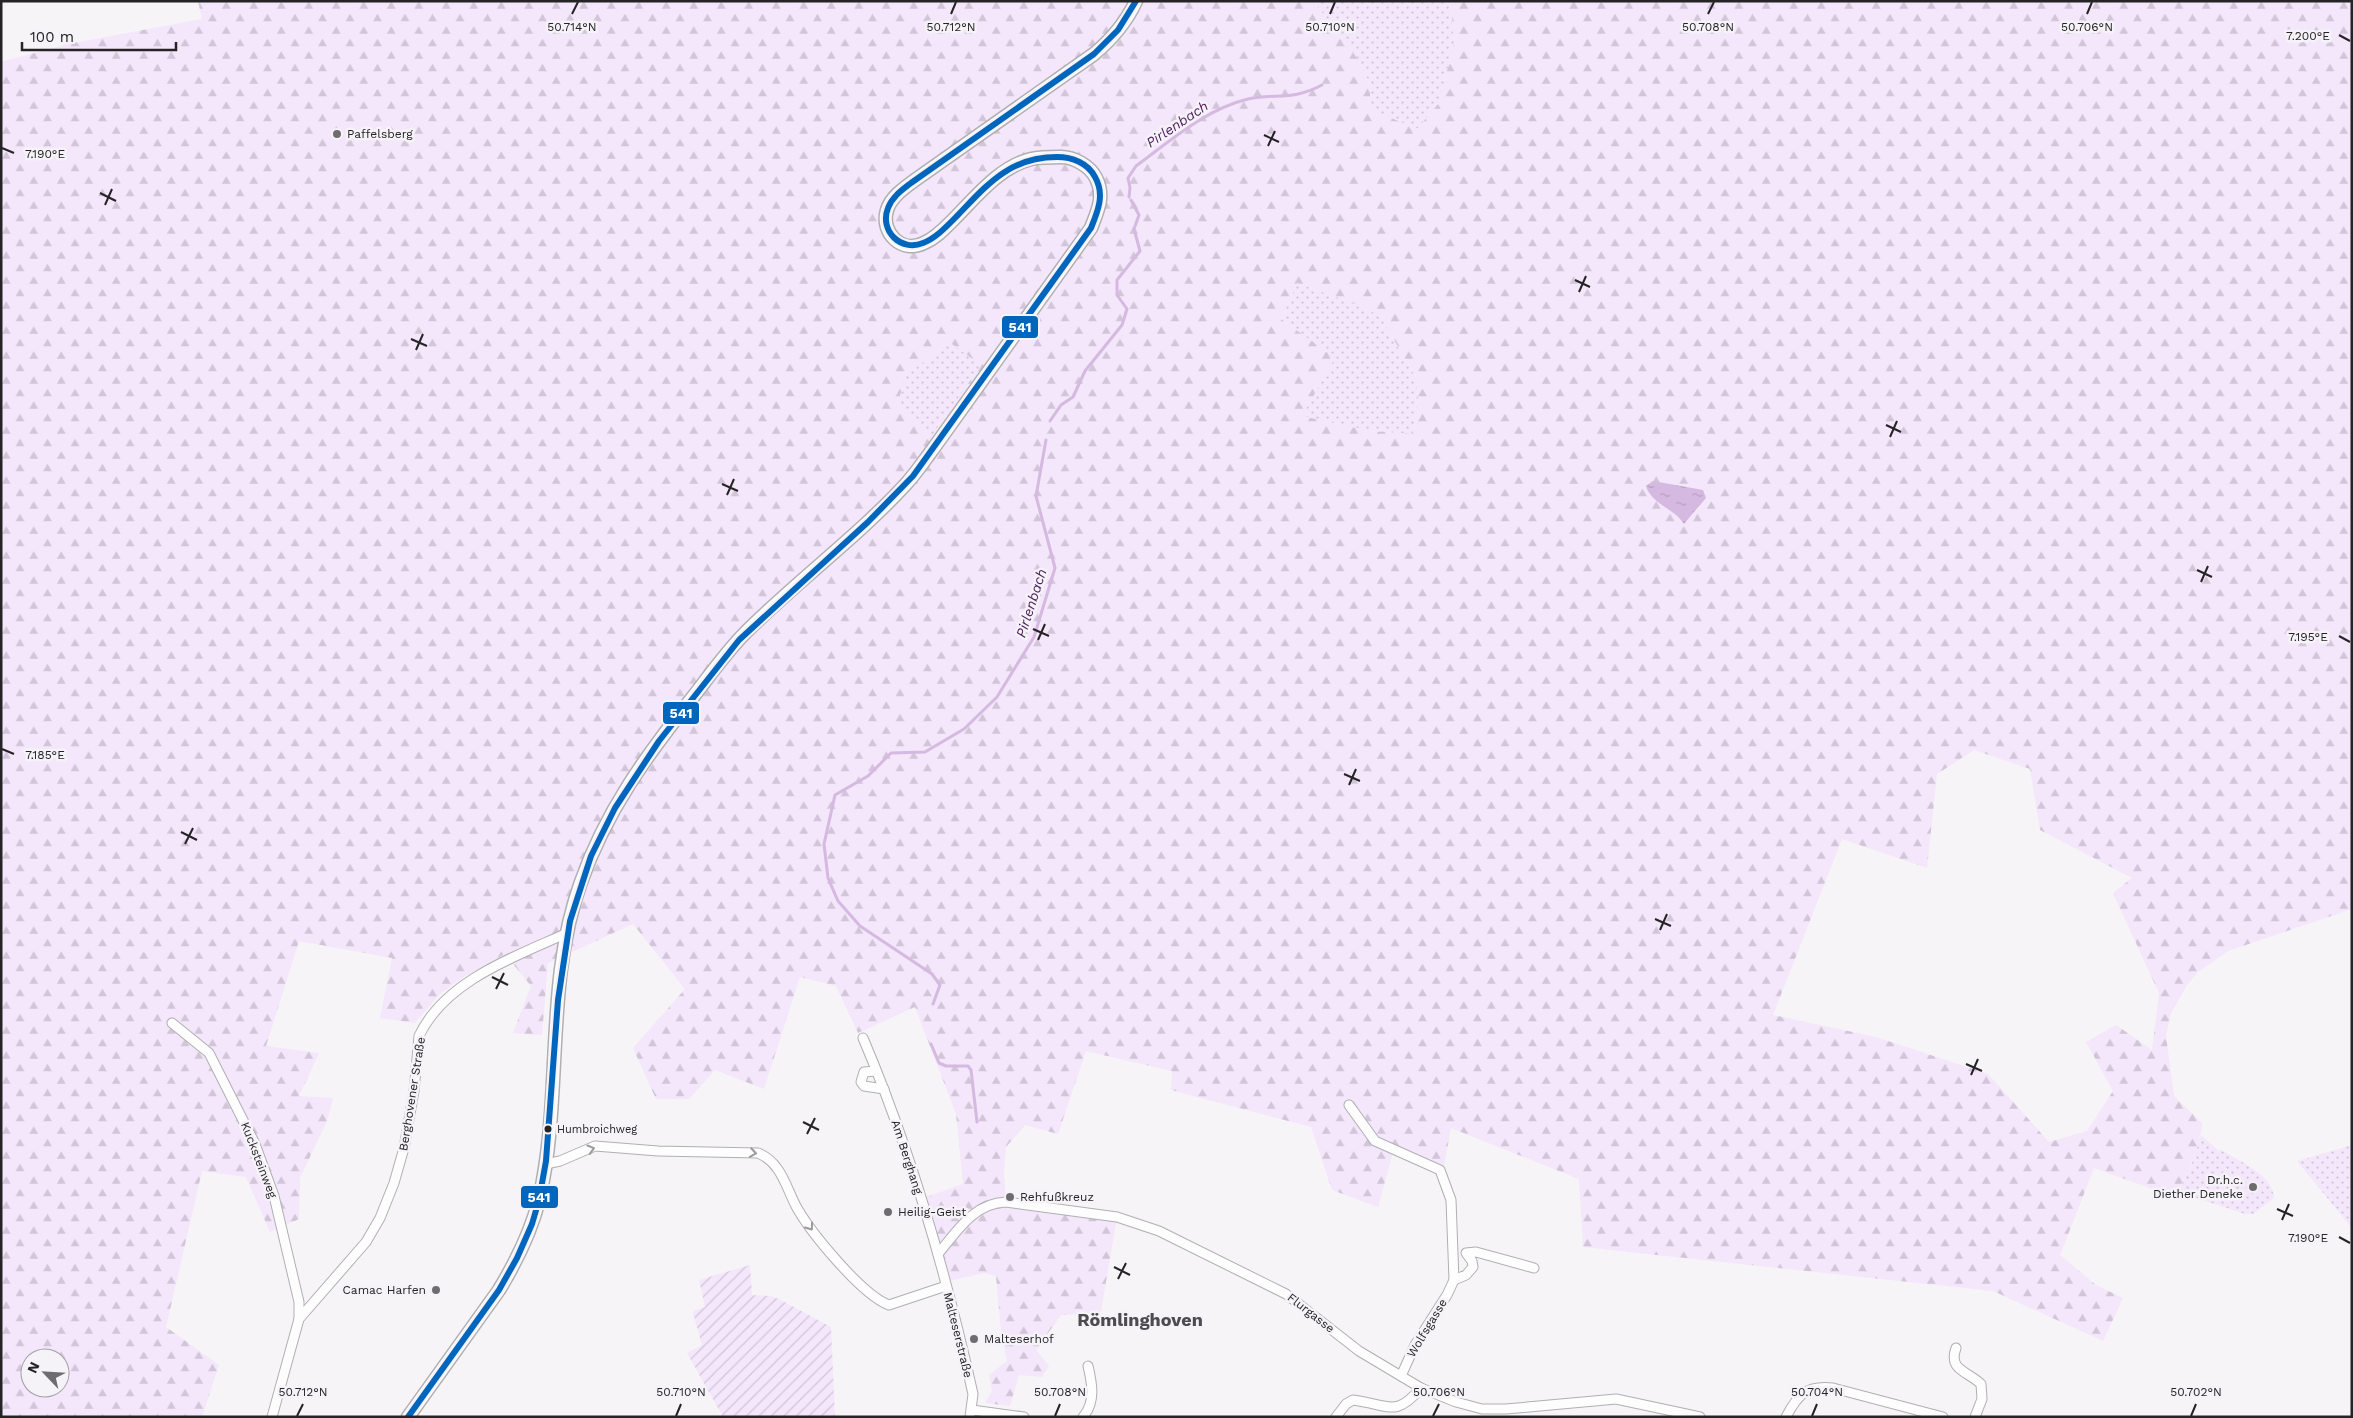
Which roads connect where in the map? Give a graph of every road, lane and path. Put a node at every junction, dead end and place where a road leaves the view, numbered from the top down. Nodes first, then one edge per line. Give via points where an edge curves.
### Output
1 (1136, 1) edge
2 (565, 934) junction
3 (172, 1023) dead end
4 (863, 1038) dead end
5 (876, 1071) junction
6 (884, 1089) junction
7 (1349, 1105) dead end
8 (546, 1164) junction
9 (1466, 1253) junction
10 (938, 1254) junction
11 (1454, 1257) junction
12 (1534, 1268) dead end
13 (1454, 1280) junction
14 (946, 1286) junction
15 (299, 1319) junction
16 (1956, 1348) dead end
17 (1088, 1366) dead end
18 (1401, 1376) junction
19 (1421, 1388) junction
20 (971, 1413) edge
21 (272, 1417) edge
22 (408, 1417) edge
23 (1024, 1417) edge
24 (1083, 1417) edge
25 (1336, 1417) edge
26 (1700, 1417) edge
27 (1786, 1417) edge
28 (1943, 1417) edge
29 (1975, 1417) edge

1 - 2 main road via 1111,40 900,191 887,209 885,220 891,237 910,246 923,244 937,235 992,181 1031,159 1067,157 1084,164 1093,172 1101,188 1100,206 1091,228 906,484 745,633 636,770 596,842
2 - 8 main road
2 - 15 street, Berghovener Straße via 508,960 460,988 422,1030 404,1148 380,1218 355,1256
3 - 15 street, Kucksteinweg via 209,1053 256,1144 274,1196 299,1302
4 - 5 street, Am Berghang
5 - 6 street, Am Berghang
5 - 6 street via 864,1072 861,1082 864,1086
6 - 10 street, Am Berghang
7 - 11 street, Wolfsgasse via 1376,1141 1440,1170 1451,1200
8 -> 14 street via 595,1146 758,1154 767,1157 778,1168 798,1209 819,1239 881,1302 889,1305
8 - 22 main road via 535,1211 510,1271 478,1322
9 - 11 street
9 - 12 street via 1476,1252
9 - 13 street, Wolfsgasse via 1473,1268
10 - 14 street, Malteserstraße
10 - 18 street, Flurgasse via 970,1216 994,1202 1139,1222 1286,1294 1359,1351
11 - 13 street, Wolfsgasse
13 - 18 street, Wolfsgasse via 1415,1345
14 - 20 street, Malteserstraße via 972,1394
15 - 21 street, Berghovener Straße
16 - 29 street via 1952,1357 1955,1366 1981,1384 1982,1399
17 - 24 street via 1094,1389
18 - 19 street, Flurgasse
19 - 25 street via 1403,1410 1354,1400 1346,1404
19 - 26 street, Flurgasse via 1482,1409 1616,1399
20 - 23 street
27 - 28 street via 1799,1396 1819,1386

